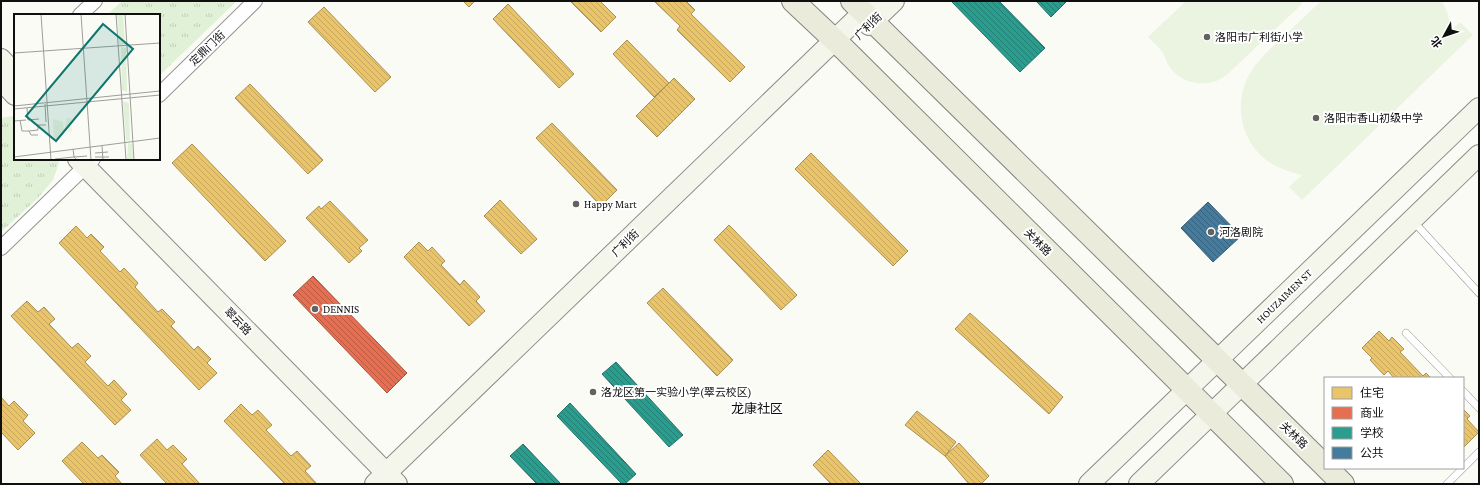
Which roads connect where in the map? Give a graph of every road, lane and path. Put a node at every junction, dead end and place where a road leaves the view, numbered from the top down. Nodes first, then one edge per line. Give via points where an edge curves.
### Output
1 (95, 1) edge
2 (255, 1) edge
3 (793, 1) edge
4 (894, 1) edge
5 (866, 9) edge
6 (81, 14) edge
7 (839, 45) junction
8 (1, 59) edge
9 (9, 84) edge
10 (160, 94) edge
11 (1479, 108) edge
12 (1479, 155) edge
13 (89, 161) edge
14 (1412, 220) junction
15 (1, 248) edge
16 (1479, 293) edge
17 (1406, 333) dead end
18 (1217, 360) junction
19 (1449, 377) edge
20 (1242, 385) junction
21 (1187, 390) junction
22 (1464, 392) edge
23 (1479, 408) edge
24 (1210, 414) junction
25 (1479, 452) edge
26 (1324, 465) edge
27 (1464, 467) edge
28 (1328, 469) edge
29 (1462, 469) edge
30 (394, 479) edge
31 (1090, 484) edge
32 (1138, 484) edge
33 (1282, 484) edge
34 (1343, 484) edge
35 (1447, 484) edge

1 - 6 street
2 - 10 street, 定鼎门街
3 - 7 main road, 关林路
4 - 5 street, 广利街
5 - 7 street, 广利街
5 - 18 main road, 关林路
7 - 21 main road, 关林路
7 - 30 street, 广利街
8 - 9 street
11 - 18 street, HOUZAIMEN ST
12 - 14 street
13 - 15 street
13 - 30 street, 翠云路
14 - 16 lane
14 - 20 street
17 - 19 lane
18 - 20 main road, 关林路
18 - 21 street, HOUZAIMEN ST
20 - 24 street
20 - 26 main road, 关林路
21 - 24 main road, 关林路
21 - 31 street, HOUZAIMEN ST
22 - 23 lane
24 - 32 street
24 - 33 main road, 关林路
25 - 27 lane
28 - 34 main road, 关林路
29 - 35 lane

